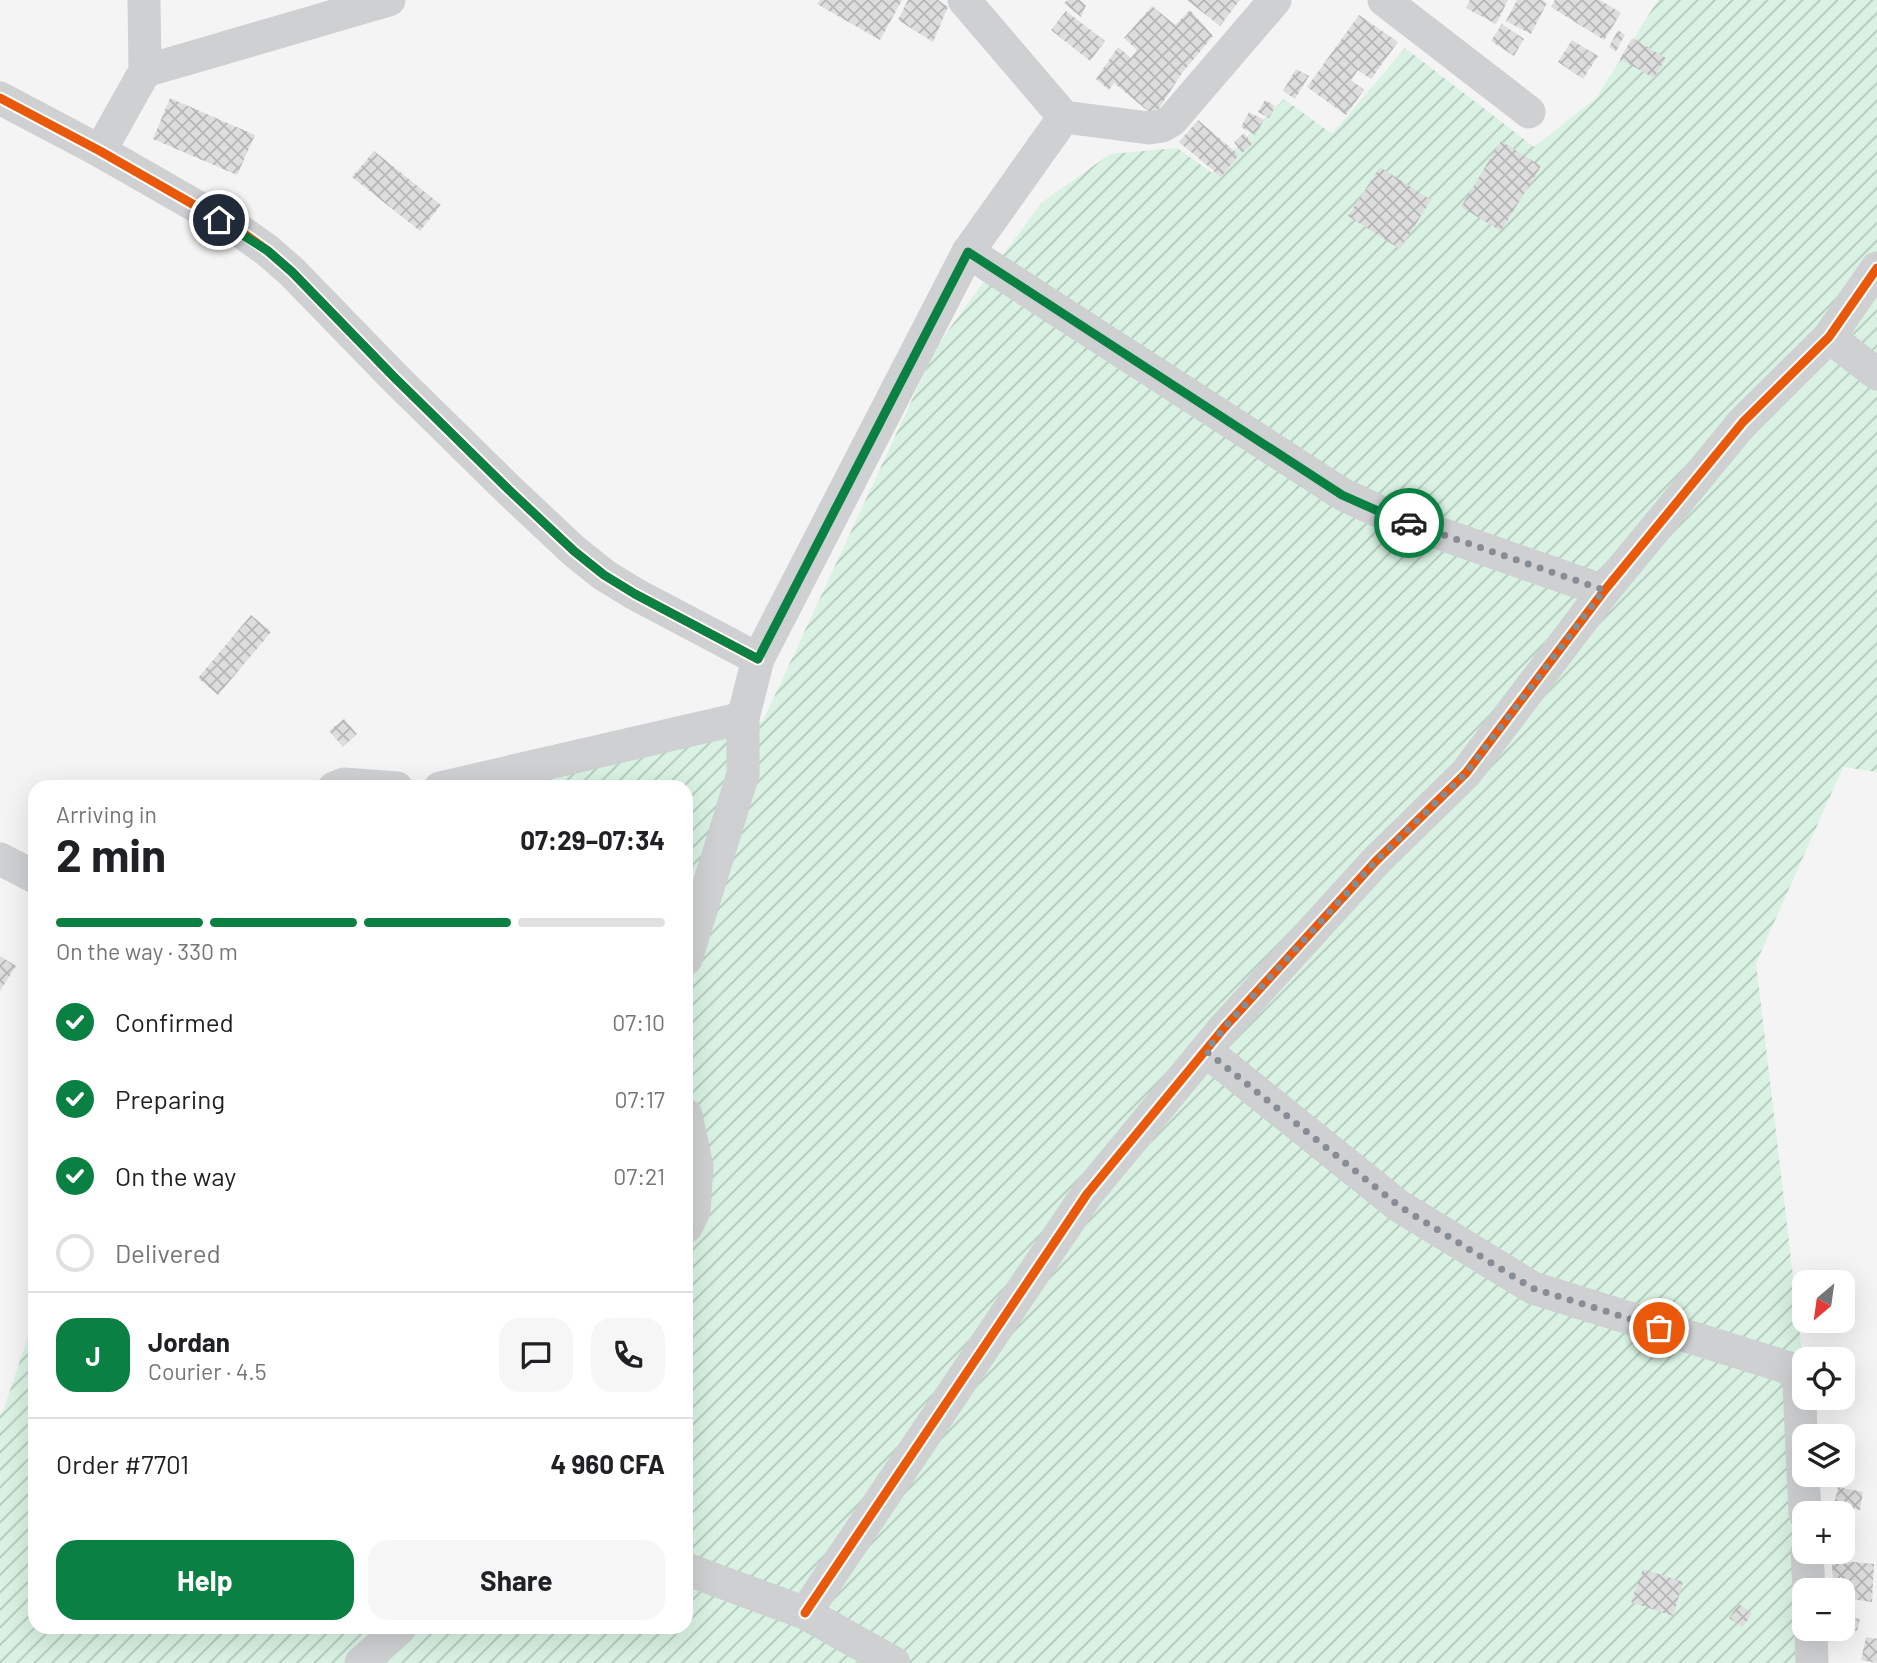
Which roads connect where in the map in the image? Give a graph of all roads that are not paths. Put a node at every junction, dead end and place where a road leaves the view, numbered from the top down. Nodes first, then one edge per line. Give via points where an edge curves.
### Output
1 (144, 0) edge
2 (389, 0) edge
3 (964, 0) edge
4 (1275, 0) edge
5 (1384, 0) edge
6 (145, 71) junction
7 (0, 98) edge
8 (1529, 112) dead end
9 (1064, 117) junction
10 (100, 151) junction
11 (968, 252) junction
12 (1877, 268) edge
13 (1829, 337) junction
14 (1877, 374) edge
15 (1604, 590) junction
16 (758, 659) junction
17 (743, 719) junction
18 (475, 780) edge
19 (0, 859) edge
20 (28, 873) edge
21 (693, 937) edge
22 (1206, 1051) junction
23 (693, 1148) edge
24 (693, 1213) edge
25 (1804, 1501) edge
26 (693, 1572) edge
27 (805, 1614) junction
28 (393, 1634) edge
29 (1811, 1641) edge
30 (361, 1663) edge
31 (894, 1663) edge
32 (1812, 1663) edge

1 - 6 street
2 - 6 street
3 - 9 street
4 - 9 street via 1162,126
5 - 8 street
6 - 10 street
7 - 10 street
9 - 11 street
10 - 16 street via 268,251 509,490 604,575
11 - 15 street via 1342,495
11 - 16 street
12 - 13 street
13 - 14 street
13 - 15 street via 1743,422
15 - 22 street via 1466,773 1376,861
16 - 17 street
17 - 18 street
17 - 21 street via 743,774
19 - 20 street
22 - 25 street via 1399,1206 1532,1288 1793,1372 1799,1384
22 - 27 street via 1087,1194
23 - 24 street via 697,1167
26 - 27 street
27 - 31 street
28 - 30 street
29 - 32 street

